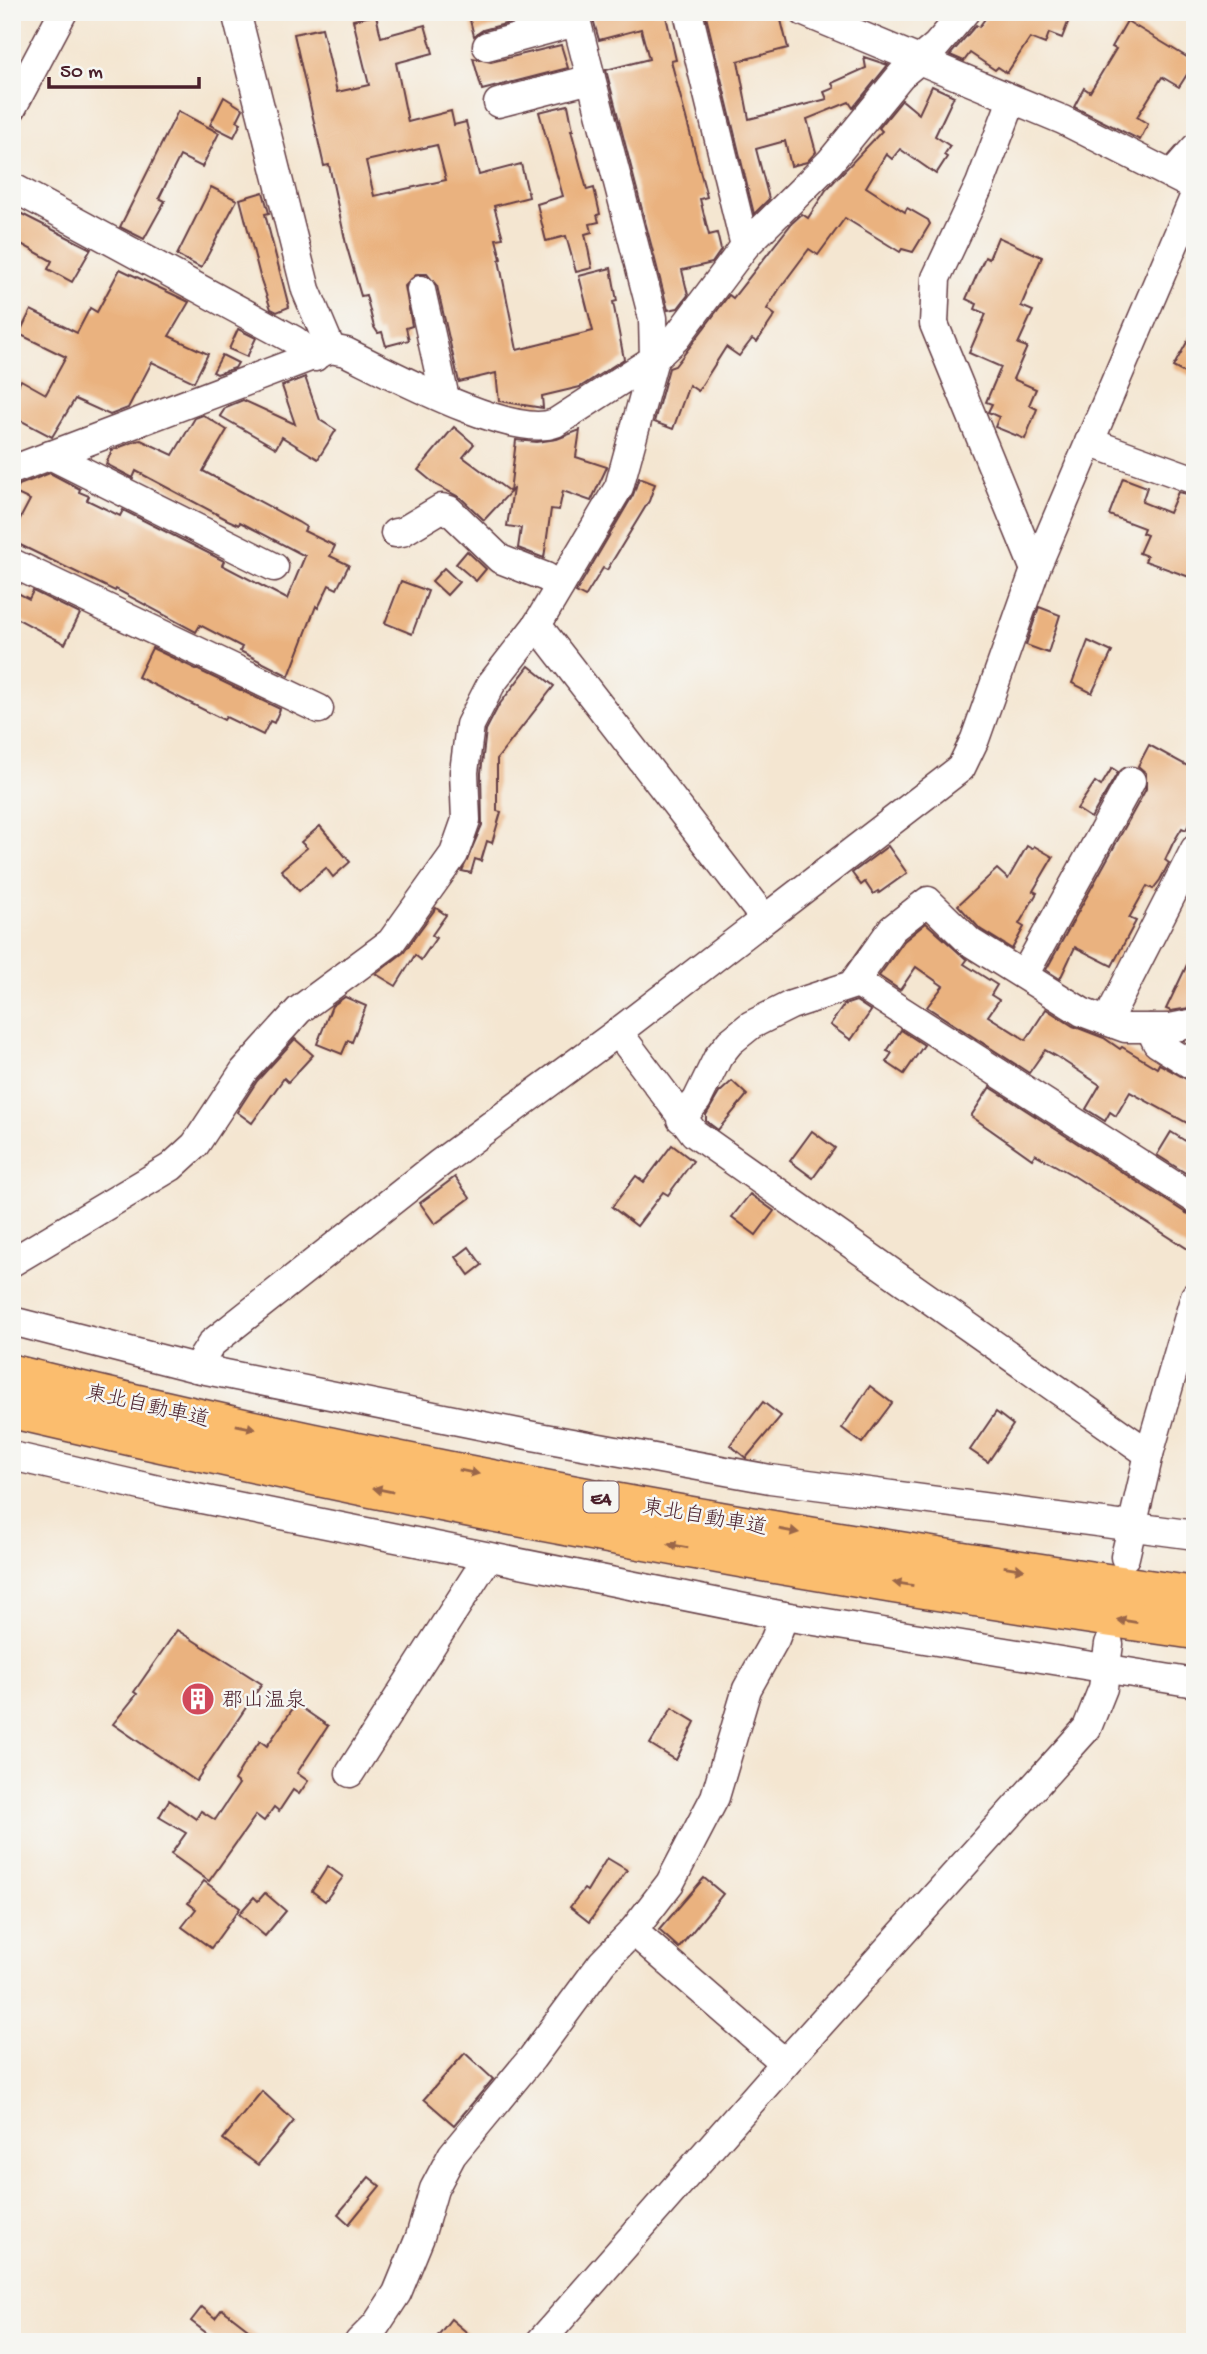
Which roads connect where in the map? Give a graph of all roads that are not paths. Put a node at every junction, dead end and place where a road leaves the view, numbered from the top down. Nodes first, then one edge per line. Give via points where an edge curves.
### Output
1 (63, 12) edge
2 (236, 12) edge
3 (688, 12) edge
4 (804, 12) edge
5 (965, 12) edge
6 (575, 17) edge
7 (486, 46) dead end
8 (920, 61) junction
9 (591, 79) junction
10 (1012, 100) junction
11 (498, 103) dead end
12 (12, 108) edge
13 (1195, 148) edge
14 (1183, 180) edge
15 (12, 187) edge
16 (1195, 195) edge
17 (746, 246) junction
18 (421, 290) dead end
19 (323, 353) junction
20 (654, 359) junction
21 (445, 398) junction
22 (1089, 442) junction
23 (50, 455) junction
24 (12, 470) edge
25 (1195, 480) edge
26 (395, 533) dead end
27 (12, 563) edge
28 (274, 567) dead end
29 (1035, 570) junction
30 (560, 586) junction
31 (537, 625) junction
32 (319, 709) dead end
33 (1131, 781) dead end
34 (1195, 849) edge
35 (764, 918) junction
36 (1024, 975) junction
37 (855, 981) junction
38 (1107, 1021) junction
39 (1195, 1023) edge
40 (1150, 1028) junction
41 (618, 1032) junction
42 (1195, 1067) edge
43 (681, 1119) junction
44 (1195, 1199) edge
45 (12, 1262) edge
46 (1195, 1297) edge
47 (12, 1321) edge
48 (196, 1368) junction
49 (12, 1374) edge
50 (12, 1409) edge
51 (1149, 1454) junction
52 (12, 1456) edge
53 (1133, 1525) junction
54 (1195, 1535) edge
55 (1125, 1557) dead end
56 (488, 1558) junction
57 (1195, 1596) edge
58 (783, 1616) junction
59 (1195, 1630) edge
60 (1108, 1656) junction
61 (1195, 1683) edge
62 (350, 1773) dead end
63 (633, 1931) junction
64 (785, 2063) junction
65 (359, 2342) edge
66 (540, 2342) edge

1 - 12 street
2 - 19 street
3 - 17 street
4 - 8 street
5 - 8 street
6 - 7 street
6 - 9 street
8 - 10 street
8 - 17 street via 901,75 830,162
9 - 11 street
9 - 20 street via 653,318
10 - 14 street
10 - 29 street via 980,184 936,278 934,324
13 - 14 street
15 - 19 street
16 - 22 street
17 - 20 street via 676,338
18 - 21 street
19 - 21 street via 346,352
19 - 23 street
20 - 21 street via 549,425 512,424
20 - 30 street via 619,487
22 - 25 street
22 - 29 street
23 - 24 street
23 - 28 street
26 - 30 street via 442,508 449,510 500,559
27 - 32 street
29 - 35 street via 961,768
30 - 31 street
31 - 35 street
31 - 45 street via 491,684 470,725 464,772 466,820 454,854 391,942 299,1010 244,1071 195,1145 171,1167
33 - 36 street
34 - 38 street
35 - 41 street
36 - 37 street via 970,942 928,901 892,929
36 - 38 street via 1082,1012
37 - 43 street via 751,1025 718,1057 697,1100
37 - 44 street
38 - 40 street via 1125,1028
39 - 40 street
40 - 42 street via 1157,1043
41 - 43 street
41 - 48 street via 440,1163 212,1343
43 - 51 street via 848,1244
46 - 51 street
47 - 48 street
48 - 53 street via 771,1479
49 -> 57 highway, 東北自動車道 / E4 via 247,1428 580,1494 896,1550
59 -> 50 highway, 東北自動車道 / E4 via 572,1527 237,1462
51 - 53 street
52 - 56 street
53 - 54 street
53 - 55 street
56 - 58 street
56 - 62 street
58 - 60 street
58 - 63 street via 747,1689 726,1764 701,1827 670,1883
60 - 61 street
60 - 64 street via 1097,1709 1087,1728
63 - 64 street
63 - 65 street via 602,1963 533,2058 452,2155 433,2189 397,2293
64 - 66 street

